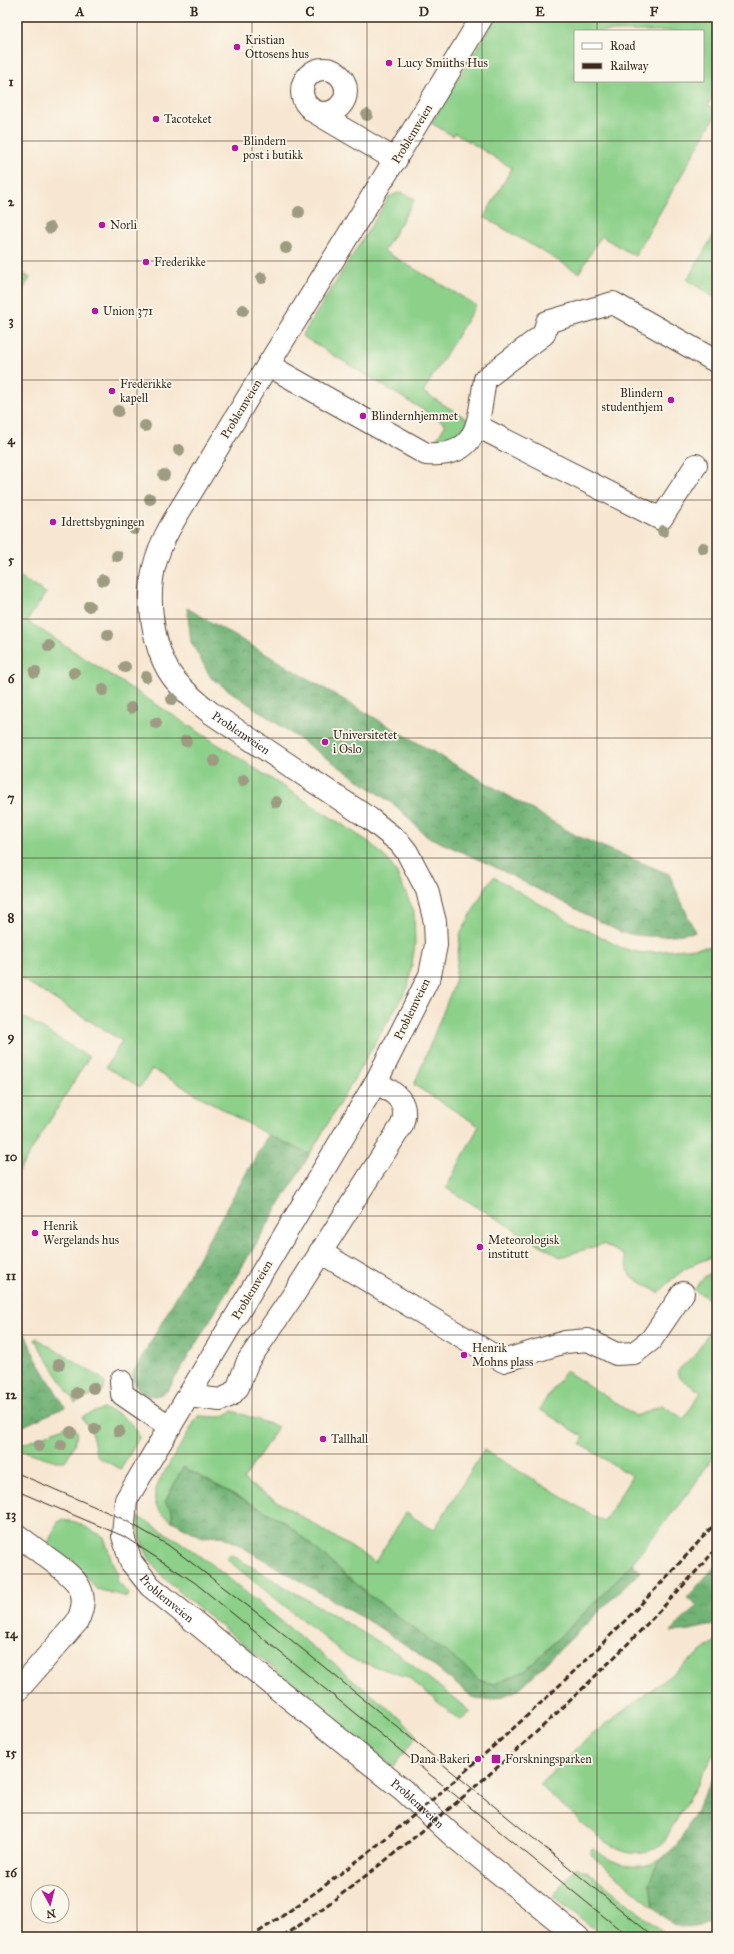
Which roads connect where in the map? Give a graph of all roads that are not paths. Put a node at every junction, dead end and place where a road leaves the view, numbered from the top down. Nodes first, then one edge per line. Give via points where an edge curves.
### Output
1 (482, 17) edge
2 (327, 115) dead end
3 (396, 160) junction
4 (717, 362) edge
5 (268, 364) junction
6 (477, 426) junction
7 (696, 464) dead end
8 (376, 1082) junction
9 (320, 1252) junction
10 (683, 1293) dead end
11 (121, 1381) dead end
12 (189, 1396) junction
13 (170, 1427) junction
14 (17, 1535) edge
15 (17, 1691) edge
16 (578, 1937) edge

1 - 3 street, Problemveien
2 - 3 street
3 - 5 street, Problemveien
4 - 6 street via 613,303 547,322 544,334 485,379
5 - 6 street via 426,454 443,455 456,450 471,440
5 - 8 street, Problemveien via 167,533 156,557 152,580 155,636 174,679 190,696 211,713 370,818 407,852 427,890 436,932 430,975
6 - 7 street via 661,519
8 - 9 street via 394,1093 402,1104 405,1115 402,1125
8 - 12 street, Problemveien
9 - 10 street via 503,1361 565,1342 588,1340 616,1354 634,1353 651,1340
9 - 12 street via 248,1361 243,1378 231,1395 220,1400
11 - 13 street via 122,1394
12 - 13 street, Problemveien
13 - 16 street, Problemveien via 126,1500 123,1536 131,1562 150,1586 403,1790 453,1836
14 - 15 street via 72,1576 79,1585 84,1599 83,1611 77,1622

